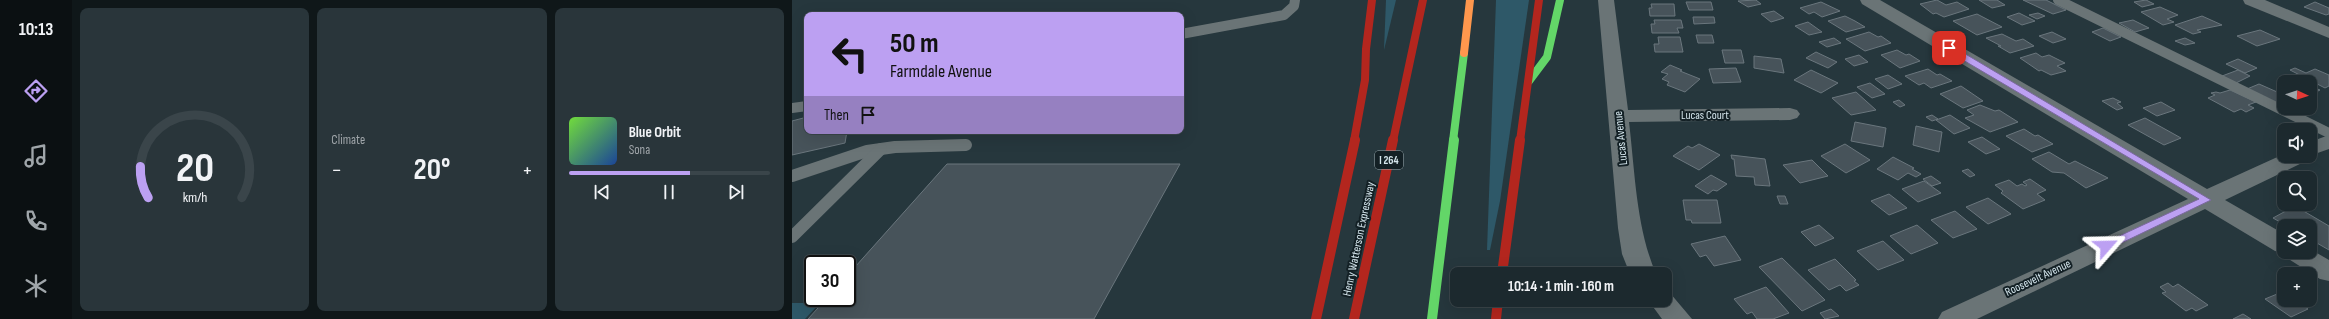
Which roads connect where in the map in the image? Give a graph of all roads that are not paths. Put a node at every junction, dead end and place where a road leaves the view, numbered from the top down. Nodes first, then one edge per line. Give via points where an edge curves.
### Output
1 (1295, 0) edge
2 (1372, 0) edge
3 (1423, 0) edge
4 (1470, 0) edge
5 (1539, 0) edge
6 (1560, 0) edge
7 (1606, 0) edge
8 (1868, 0) edge
9 (2058, 0) edge
10 (2251, 0) edge
11 (2329, 32) edge
12 (1184, 33) edge
13 (1528, 82) junction
14 (804, 106) edge
15 (792, 108) edge
16 (1790, 114) dead end
17 (1620, 116) junction
18 (2329, 133) edge
19 (2329, 141) edge
20 (966, 145) dead end
21 (2317, 147) edge
22 (881, 149) junction
23 (2283, 163) edge
24 (792, 176) edge
25 (2206, 200) junction
26 (792, 237) edge
27 (2277, 241) edge
28 (2308, 259) edge
29 (1503, 267) edge
30 (1640, 267) edge
31 (2329, 272) edge
32 (1497, 307) edge
33 (1667, 307) edge
34 (1316, 319) edge
35 (1354, 319) edge
36 (1432, 319) edge
37 (1496, 319) edge
38 (1678, 319) edge
39 (1952, 319) edge

1 - 12 lane via 1294,6 1284,15
2 - 34 highway via 1365,80 1352,155
3 - 35 highway, Henry Watterson Expressway / I 264
4 - 36 highway
5 - 13 highway
6 - 13 highway via 1547,57
7 - 17 street, Lucas Avenue
8 - 25 street
9 - 18 lane
10 - 11 street
13 - 29 highway
14 - 15 lane
16 - 17 street, Lucas Court
17 - 30 street, Lucas Avenue via 1630,228
19 - 21 street
20 - 22 lane
22 - 24 lane via 839,159
22 - 26 lane
23 - 25 street, Roosevelt Avenue
25 - 27 street
25 - 39 street, Roosevelt Avenue
28 - 31 street
32 - 37 highway
33 - 38 street

